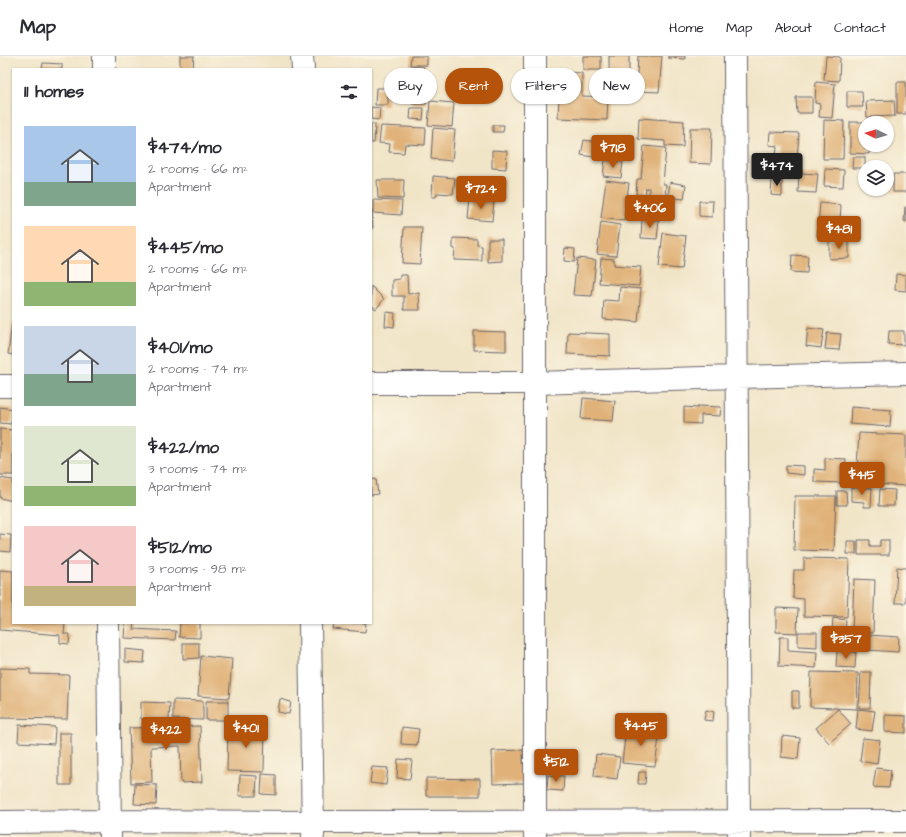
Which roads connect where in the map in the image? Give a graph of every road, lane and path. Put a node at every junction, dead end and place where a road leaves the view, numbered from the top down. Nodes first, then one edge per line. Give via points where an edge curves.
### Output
1 (104, 56) edge
2 (302, 56) edge
3 (536, 56) edge
4 (735, 56) edge
5 (104, 68) edge
6 (303, 68) edge
7 (906, 373) edge
8 (737, 377) junction
9 (372, 383) edge
10 (535, 383) junction
11 (0, 386) edge
12 (12, 386) edge
13 (108, 624) edge
14 (310, 624) edge
15 (906, 821) edge
16 (0, 822) edge
17 (109, 829) edge
18 (535, 829) edge
19 (739, 829) edge
20 (312, 830) edge

1 - 5 street
2 - 6 street
3 - 10 street
4 - 8 street
7 - 8 street
8 - 10 street
8 - 19 street
9 - 10 street
10 - 18 street
11 - 12 street
13 - 17 street
14 - 20 street
15 - 19 street
16 - 17 street
17 - 20 street
18 - 19 street
18 - 20 street

